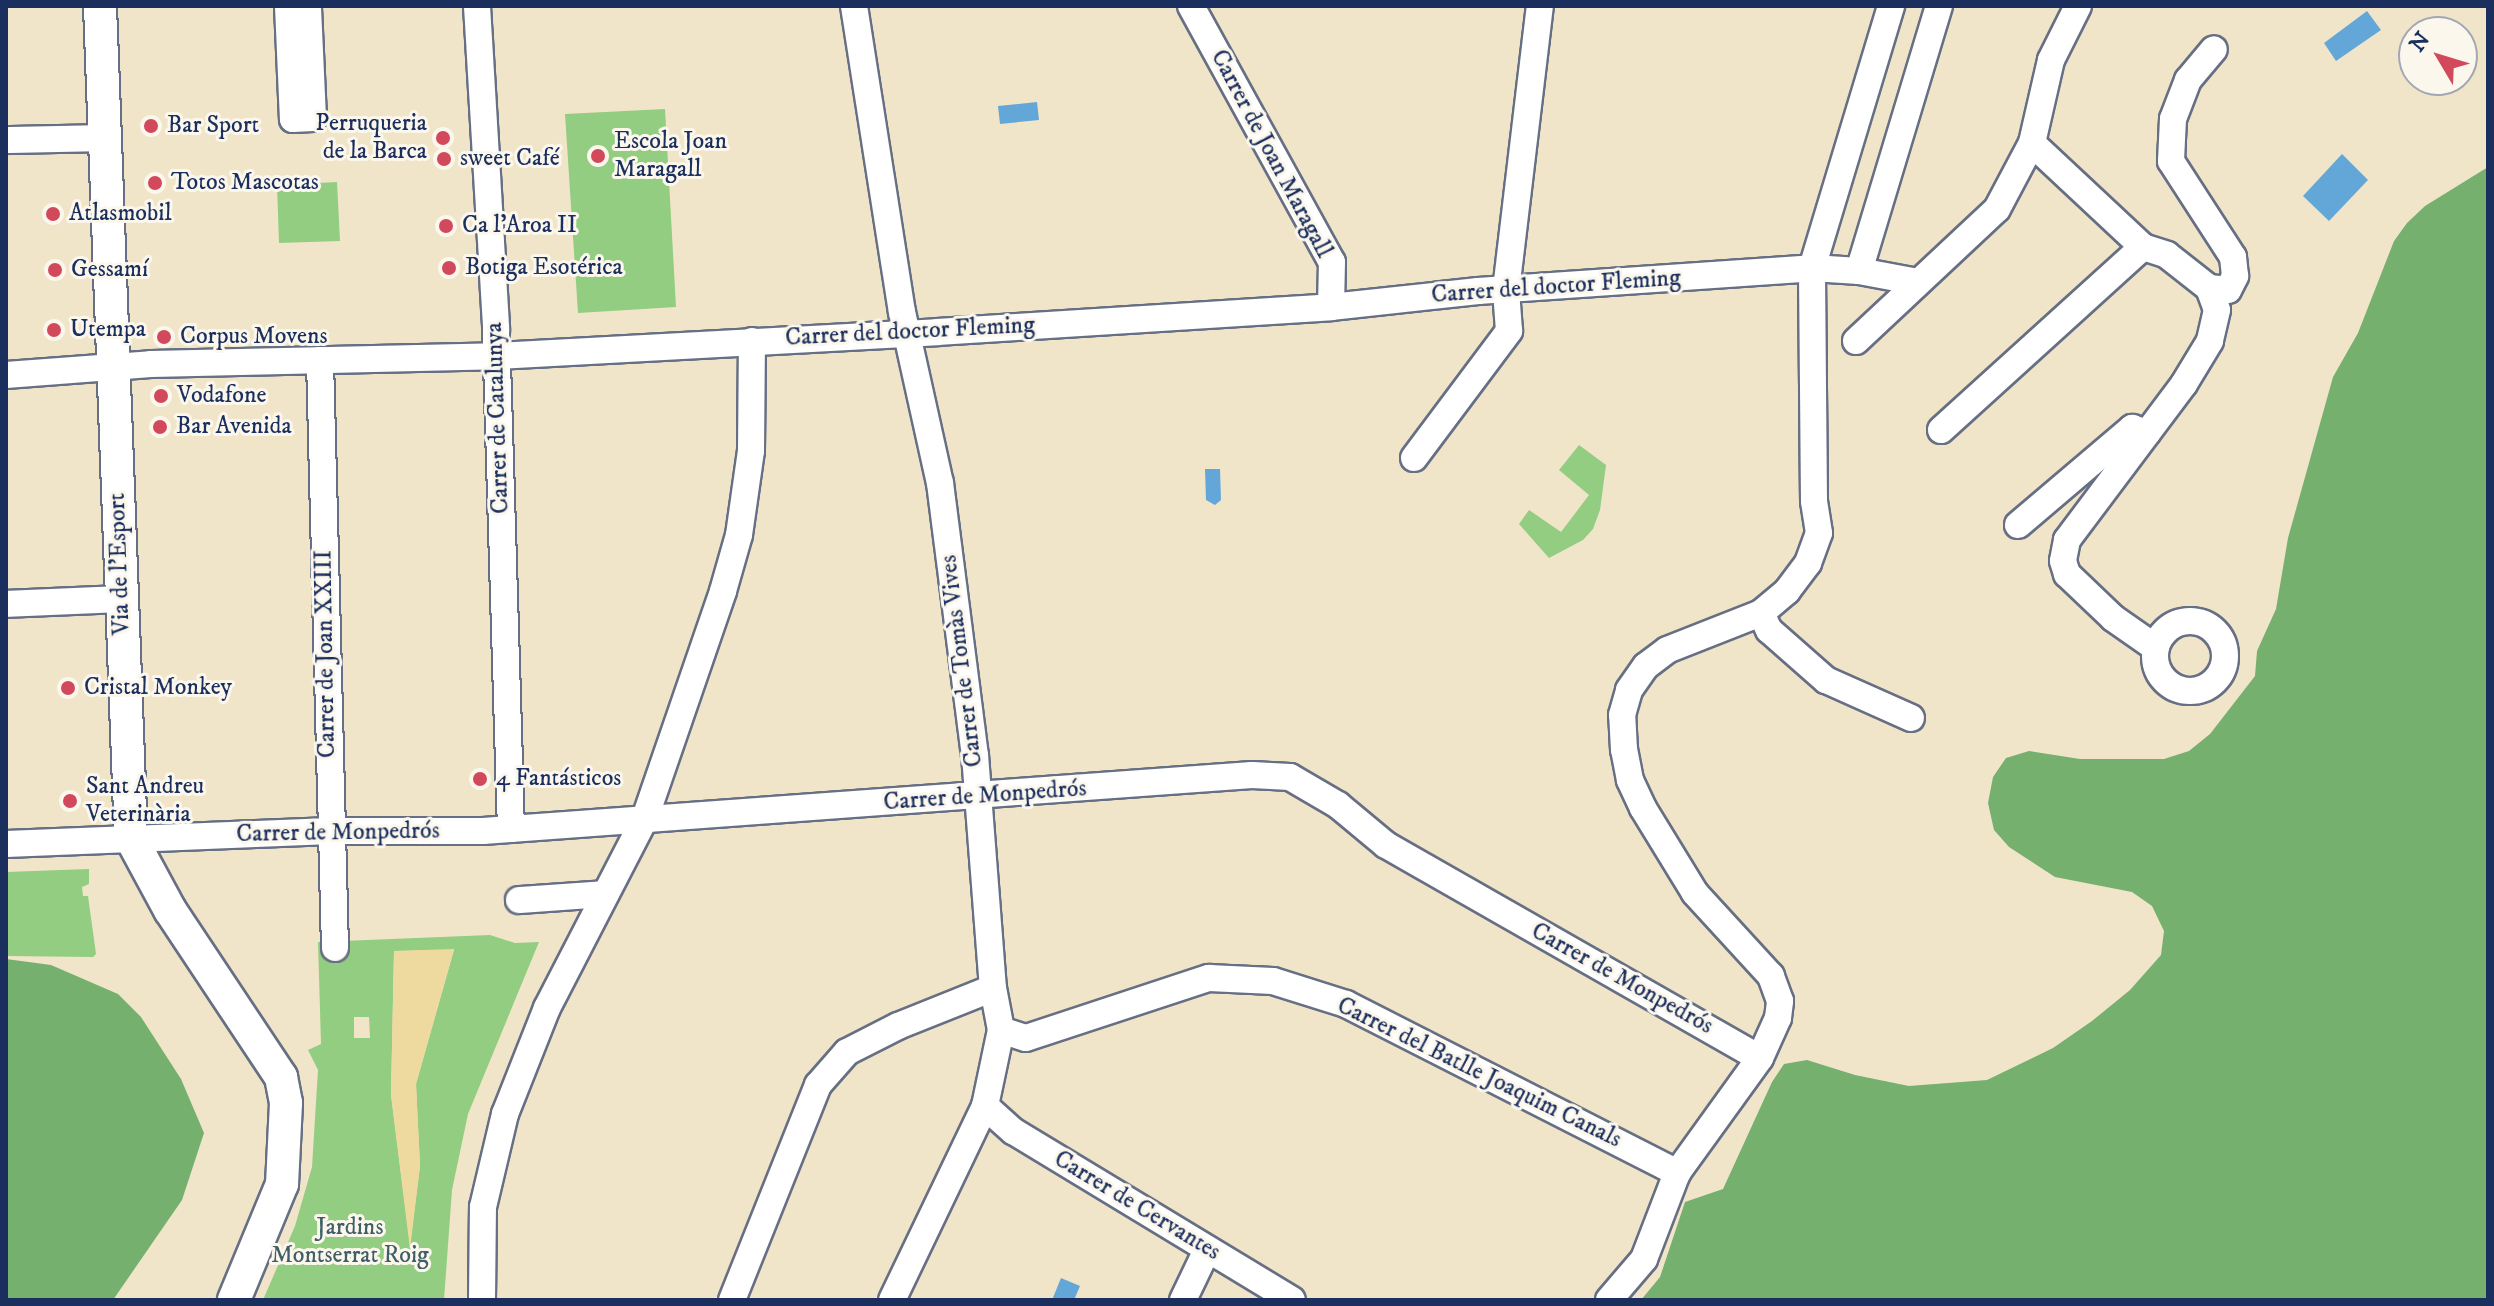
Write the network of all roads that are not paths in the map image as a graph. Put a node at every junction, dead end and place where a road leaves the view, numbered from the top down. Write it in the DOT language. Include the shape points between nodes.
graph roads {
  1 [pos="100,6"];
  2 [pos="288,6"];
  3 [pos="308,6"];
  4 [pos="477,6"];
  5 [pos="854,6"];
  6 [pos="1191,6"];
  7 [pos="1540,6"];
  8 [pos="1891,6"];
  9 [pos="1939,6"];
  10 [pos="2078,6"];
  11 [pos="2214,49"];
  12 [pos="106,138"];
  13 [pos="6,140"];
  14 [pos="2032,143"];
  15 [pos="2143,247"];
  16 [pos="1812,268"];
  17 [pos="1859,271"];
  18 [pos="1918,282"];
  19 [pos="2209,288"];
  20 [pos="1506,290"];
  21 [pos="1331,307"];
  22 [pos="907,333"];
  23 [pos="752,341"];
  24 [pos="1856,341"];
  25 [pos="496,356"];
  26 [pos="320,360"];
  27 [pos="113,369"];
  28 [pos="6,375"];
  29 [pos="1941,430"];
  30 [pos="2147,433"];
  31 [pos="1414,458"];
  32 [pos="2018,525"];
  33 [pos="120,599"];
  34 [pos="6,604"];
  35 [pos="1761,613"];
  36 [pos="2156,648"];
  37 [pos="1911,718"];
  38 [pos="977,797"];
  39 [pos="645,818"];
  40 [pos="511,829"];
  41 [pos="331,831"];
  42 [pos="131,838"];
  43 [pos="6,844"];
  44 [pos="605,894"];
  45 [pos="519,900"];
  46 [pos="335,948"];
  47 [pos="993,988"];
  48 [pos="1001,1030"];
  49 [pos="1760,1058"];
  50 [pos="985,1106"];
  51 [pos="1677,1173"];
  52 [pos="1207,1250"];
  53 [pos="234,1300"];
  54 [pos="482,1300"];
  55 [pos="732,1300"];
  56 [pos="892,1300"];
  57 [pos="1183,1300"];
  58 [pos="1292,1300"];
  59 [pos="1609,1300"];
  1 -- 12 [label="street, Via de l'Esport"];
  2 -- 3 [label="street" via="293,119 313,118"];
  4 -- 25 [label="street, Carrer de Catalunya"];
  5 -- 22 [label="street, Carrer de Tomàs Vives"];
  6 -- 21 [label="street, Carrer de Joan Maragall" via="1332,262"];
  7 -- 20 [label="street"];
  8 -- 16 [label="street"];
  9 -- 17 [label="street"];
  10 -- 14 [label="street" via="2051,60"];
  11 -- 19 [label="street" via="2188,80 2173,119 2171,161 2233,257 2235,276 2228,290"];
  12 -- 13 [label="street"];
  12 -- 27 [label="street, Via de l'Esport"];
  14 -- 15 [label="street"];
  14 -- 18 [label="street" via="1997,209"];
  15 -- 19 [label="street" via="2167,255"];
  15 -- 29 [label="street"];
  16 -- 17 [label="street, Carrer del doctor Fleming"];
  16 -- 20 [label="street, Carrer del doctor Fleming"];
  16 -- 35 [label="street" via="1814,501 1819,533 1808,563"];
  17 -- 18 [label="street, Carrer del doctor Fleming"];
  18 -- 24 [label="street"];
  19 -- 30 [label="street" via="2217,310 2210,341"];
  20 -- 21 [label="street, Carrer del doctor Fleming"];
  20 -- 31 [label="street" via="1509,331"];
  21 -- 22 [label="street, Carrer del doctor Fleming"];
  22 -- 23 [label="street, Carrer del doctor Fleming"];
  22 -- 38 [label="street, Carrer de Tomàs Vives" via="940,483"];
  23 -- 25 [label="street, Carrer del doctor Fleming"];
  23 -- 39 [label="street" via="751,451 739,535"];
  25 -- 26 [label="street, Carrer del doctor Fleming"];
  25 -- 40 [label="street, Carrer de Catalunya"];
  26 -- 27 [label="street, Carrer del doctor Fleming"];
  26 -- 41 [label="street, Carrer de Joan XXIII"];
  27 -- 28 [label="street, Carrer del doctor Fleming"];
  27 -- 33 [label="street, Via de l'Esport"];
  30 -- 32 [label="street" via="2132,428"];
  30 -- 36 [label="street" via="2067,540 2063,561 2067,574 2113,618"];
  33 -- 34 [label="street"];
  33 -- 42 [label="street, Via de l'Esport"];
  35 -- 37 [label="street" via="1769,630 1826,680"];
  35 -- 49 [label="street" via="1667,650 1646,666 1629,690 1622,715 1627,765 1643,808 1695,893 1771,976 1780,1001 1778,1018"];
  36 -- 36 [label="street" via="2177,623 2220,622 2223,669 2208,686 2185,691 2164,681"];
  38 -- 39 [label="street, Carrer de Monpedrós"];
  38 -- 47 [label="street, Carrer de Tomàs Vives"];
  38 -- 49 [label="street, Carrer de Monpedrós" via="1252,775 1290,777 1338,805 1386,845"];
  39 -- 40 [label="street, Carrer de Monpedrós"];
  39 -- 44 [label="street"];
  40 -- 41 [label="street, Carrer de Monpedrós"];
  41 -- 42 [label="street, Carrer de Monpedrós"];
  41 -- 46 [label="street, Carrer de Joan XXIII"];
  42 -- 43 [label="street, Carrer de Monpedrós"];
  42 -- 53 [label="street, Via de l'Esport" via="170,910 281,1077 286,1139 282,1184"];
  44 -- 45 [label="street"];
  44 -- 54 [label="street" via="547,1008 505,1114 483,1207"];
  47 -- 48 [label="street, Carrer de Tomàs Vives"];
  47 -- 55 [label="street" via="847,1052 818,1085"];
  48 -- 50 [label="street, Carrer de Tomàs Vives"];
  48 -- 51 [label="street, Carrer del Batlle Joaquim Canals" via="1026,1038 1209,978 1273,981 1346,1004"];
  49 -- 51 [label="street"];
  50 -- 52 [label="street, Carrer de Cervantes" via="1013,1131"];
  50 -- 56 [label="street, Carrer de Tomàs Vives"];
  51 -- 59 [label="street" via="1644,1259"];
  52 -- 57 [label="street"];
  52 -- 58 [label="street, Carrer de Cervantes"];
}
